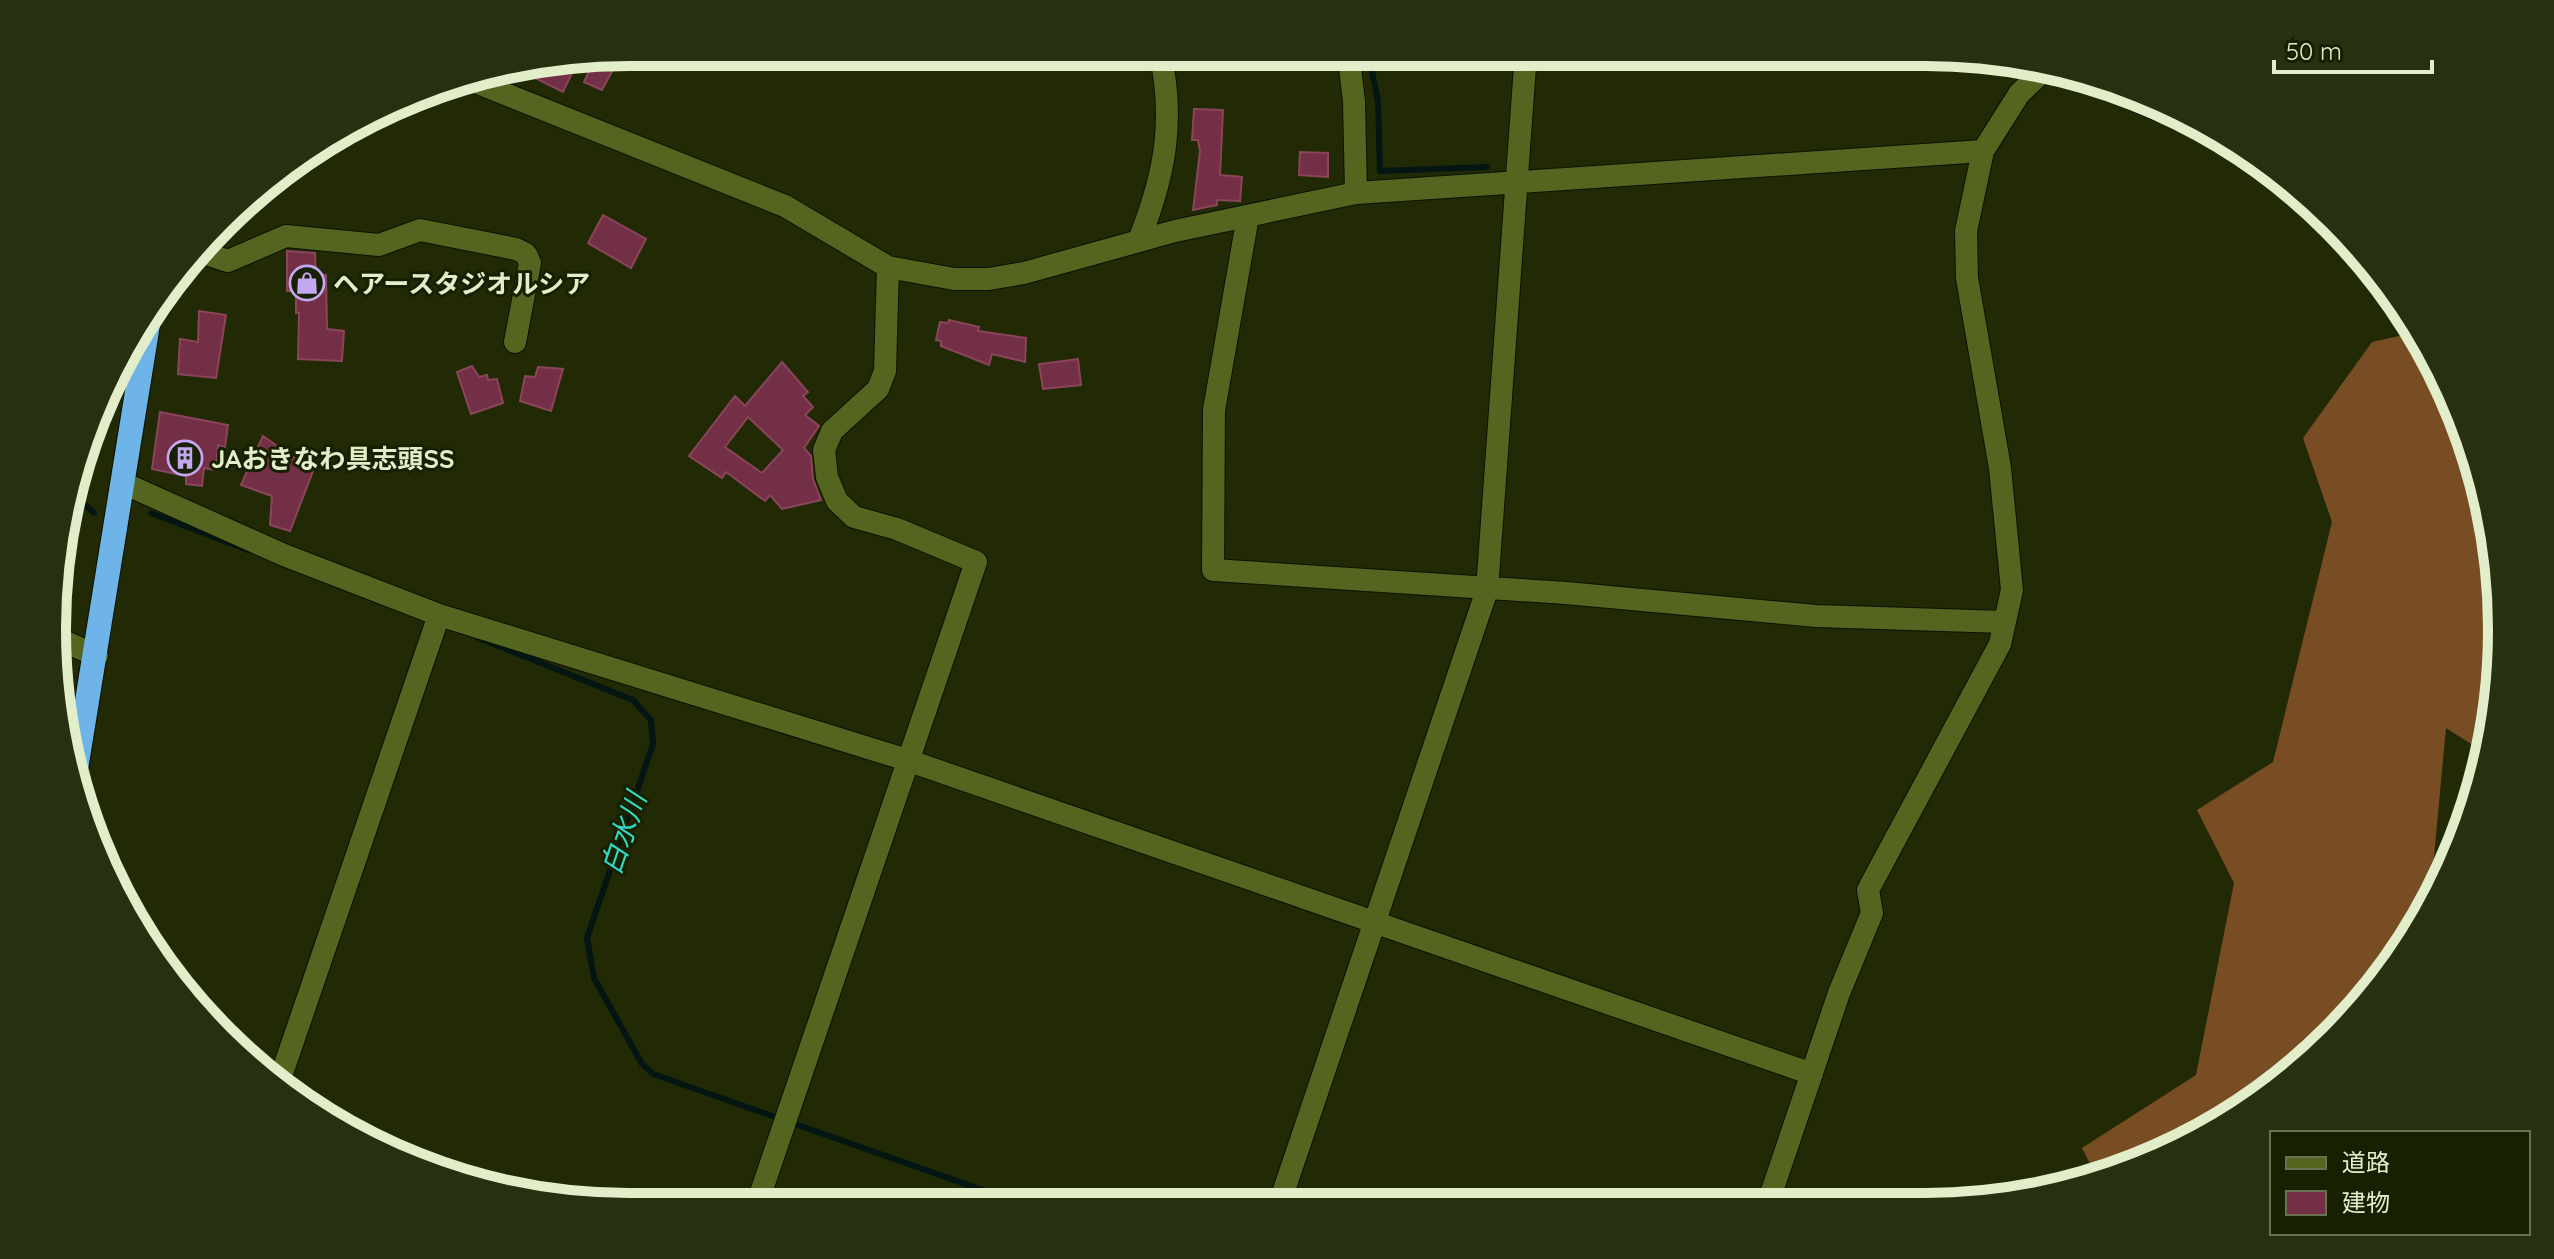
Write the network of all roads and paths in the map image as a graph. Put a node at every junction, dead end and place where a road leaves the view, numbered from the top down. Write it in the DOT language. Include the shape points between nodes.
graph roads {
  1 [pos="1162,66"];
  2 [pos="1350,66"];
  3 [pos="1525,66"];
  4 [pos="2036,77"];
  5 [pos="500,82"];
  6 [pos="1983,151"];
  7 [pos="1517,182"];
  8 [pos="1356,193"];
  9 [pos="1248,216"];
  10 [pos="1139,240"];
  11 [pos="209,255"];
  12 [pos="888,267"];
  13 [pos="145,341"];
  14 [pos="515,342"];
  15 [pos="123,483"];
  16 [pos="1487,590"];
  17 [pos="439,615"];
  18 [pos="2005,622"];
  19 [pos="66,642"];
  20 [pos="97,656"];
  21 [pos="79,750"];
  22 [pos="907,760"];
  23 [pos="1376,922"];
  24 [pos="282,1074"];
  25 [pos="1812,1074"];
  26 [pos="761,1193"];
  27 [pos="1283,1193"];
  28 [pos="1771,1193"];
  1 -- 10 [label="street" via="1168,111 1165,151 1159,191"];
  2 -- 8 [label="street"];
  3 -- 7 [label="street"];
  4 -- 6 [label="street" via="2019,94"];
  5 -- 12 [label="street" via="785,206"];
  6 -- 7 [label="street"];
  6 -- 18 [label="street" via="1966,231 1967,278 2000,468 2012,590"];
  7 -- 8 [label="street"];
  7 -- 16 [label="street"];
  8 -- 9 [label="street"];
  9 -- 10 [label="street"];
  9 -- 16 [label="street" via="1214,410 1213,570"];
  10 -- 12 [label="street" via="989,279 924,277"];
  11 -- 14 [label="street" via="228,261 286,236 379,245 420,230 516,249 530,263"];
  12 -- 22 [label="street" via="885,371 878,389 832,431 824,450 827,477 837,501 854,517 976,562"];
  13 -- 15 [label="highway"];
  15 -- 17 [label="street" via="284,555"];
  15 -- 20 [label="highway"];
  16 -- 18 [label="street" via="1816,616"];
  16 -- 23 [label="street"];
  17 -- 22 [label="street"];
  17 -- 24 [label="street"];
  18 -- 25 [label="street" via="2000,644 1868,890 1872,913"];
  19 -- 20 [label="street"];
  20 -- 21 [label="highway"];
  22 -- 23 [label="street"];
  22 -- 26 [label="street"];
  23 -- 25 [label="street"];
  23 -- 27 [label="street"];
  25 -- 28 [label="street"];
}
